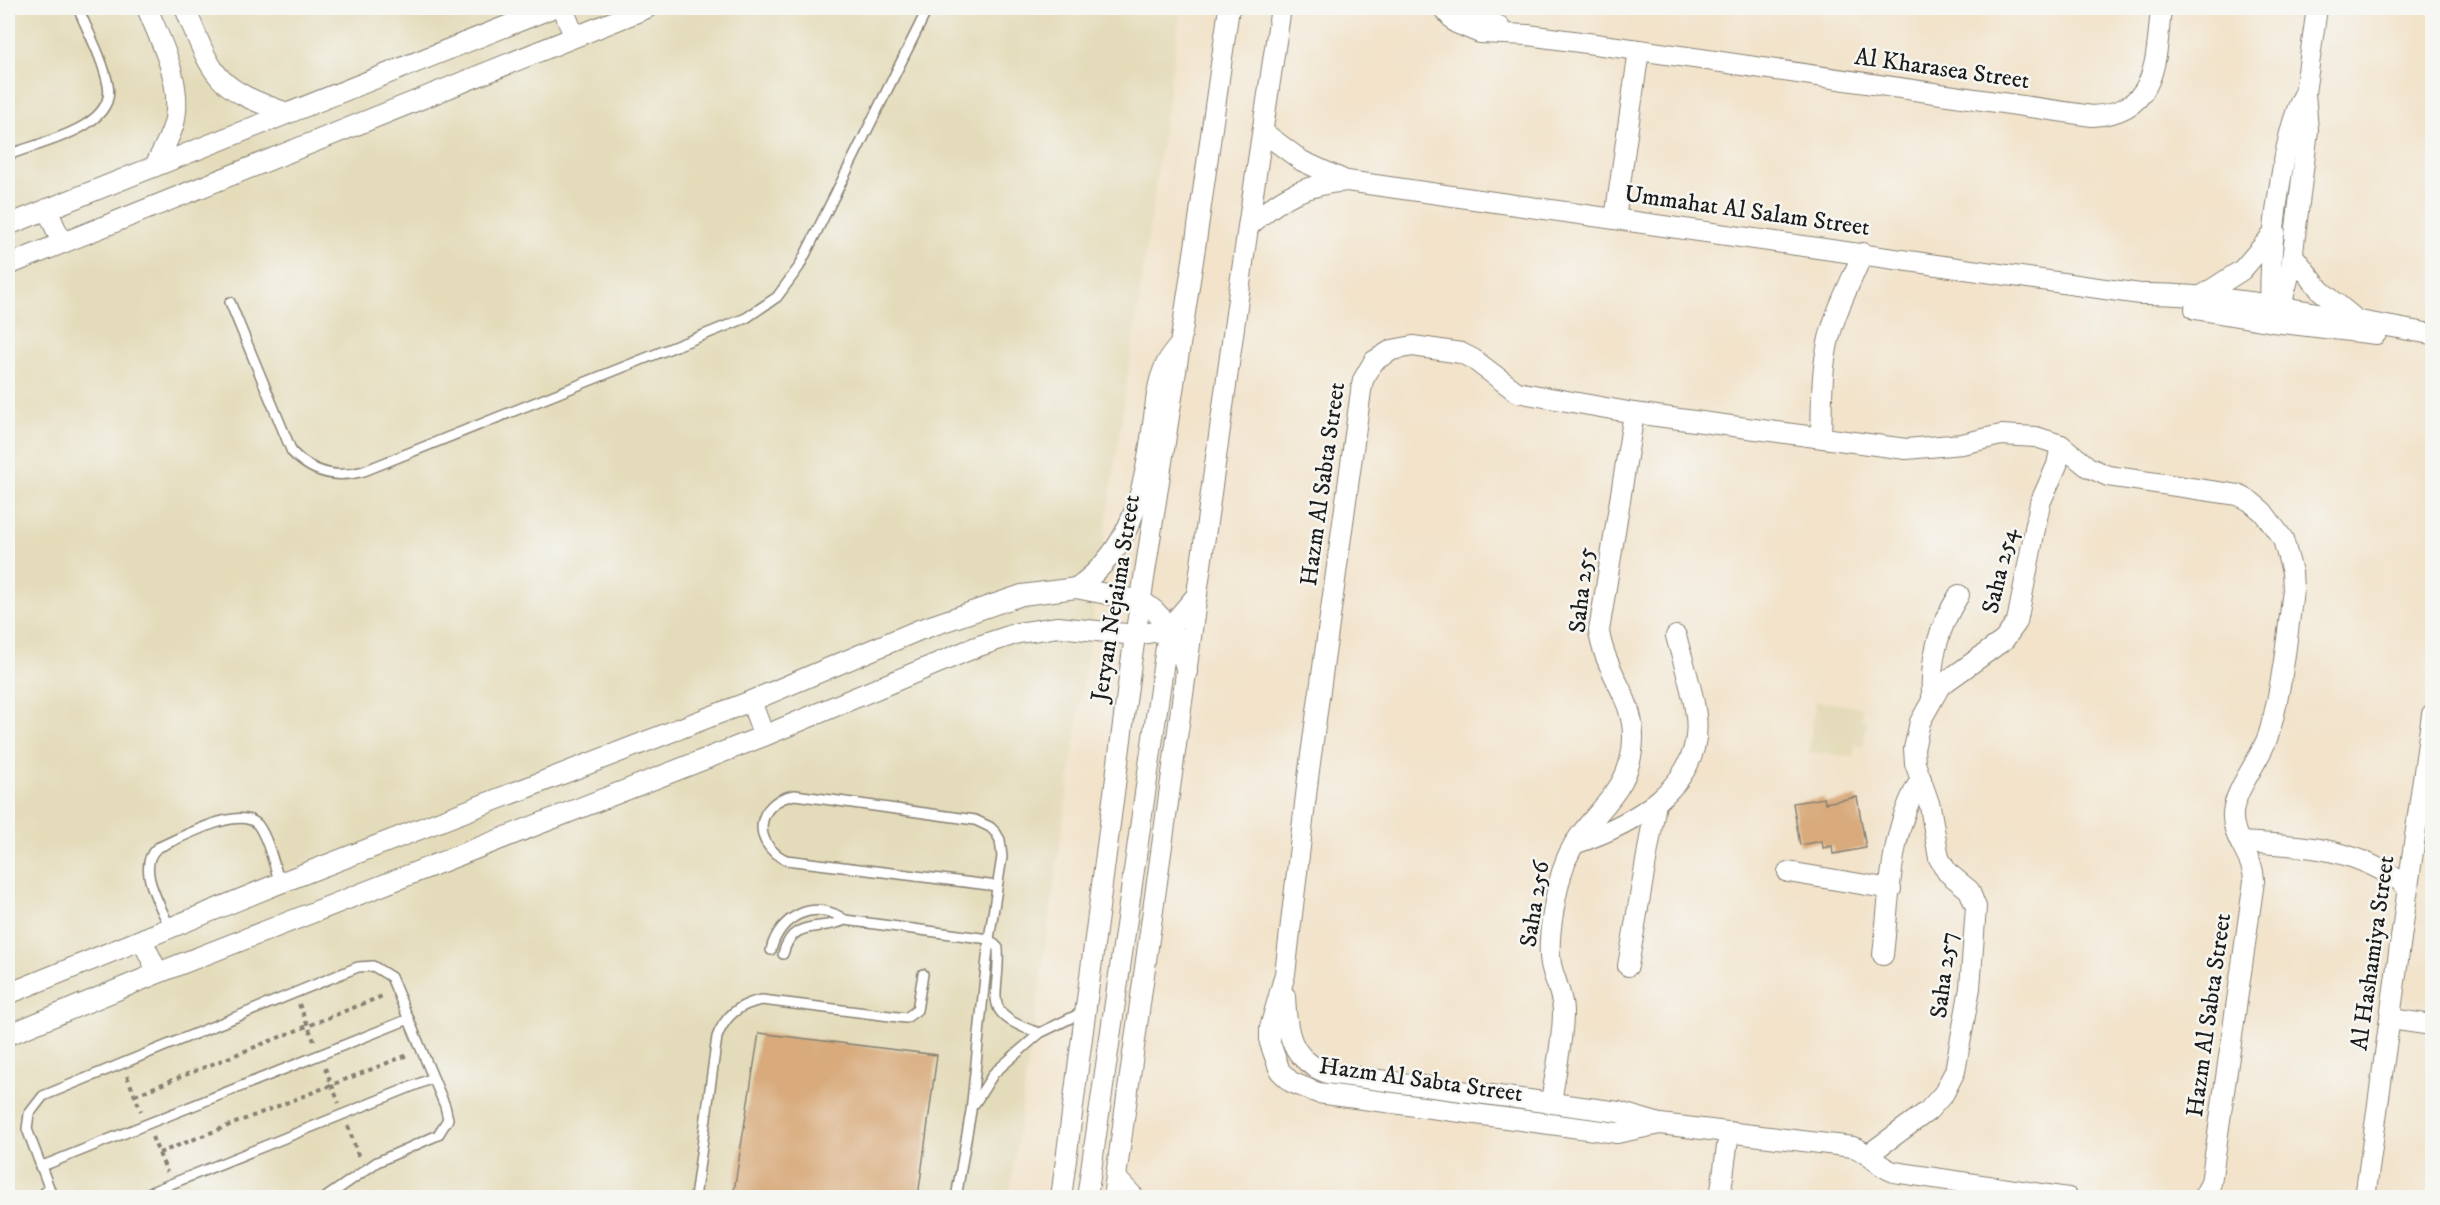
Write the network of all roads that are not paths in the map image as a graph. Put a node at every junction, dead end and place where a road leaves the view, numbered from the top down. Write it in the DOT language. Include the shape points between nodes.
graph roads {
  1 [pos="78,8"];
  2 [pos="147,8"];
  3 [pos="185,8"];
  4 [pos="552,8"];
  5 [pos="562,8"];
  6 [pos="647,8"];
  7 [pos="928,8"];
  8 [pos="1229,8"];
  9 [pos="1281,8"];
  10 [pos="1443,8"];
  11 [pos="1462,8"];
  12 [pos="2162,8"];
  13 [pos="2317,8"];
  14 [pos="1528,35"];
  15 [pos="574,36"];
  16 [pos="1639,50"];
  17 [pos="2305,93"];
  18 [pos="287,113"];
  19 [pos="1263,132"];
  20 [pos="8,155"];
  21 [pos="154,166"];
  22 [pos="1347,181"];
  23 [pos="47,209"];
  24 [pos="1615,219"];
  25 [pos="8,225"];
  26 [pos="1248,227"];
  27 [pos="2275,232"];
  28 [pos="62,243"];
  29 [pos="1863,253"];
  30 [pos="2293,255"];
  31 [pos="8,265"];
  32 [pos="2140,294"];
  33 [pos="2200,297"];
  34 [pos="230,302"];
  35 [pos="2274,311"];
  36 [pos="2355,318"];
  37 [pos="2410,330"];
  38 [pos="2433,334"];
  39 [pos="1181,344"];
  40 [pos="1634,413"];
  41 [pos="1821,436"];
  42 [pos="2061,445"];
  43 [pos="1076,588"];
  44 [pos="1197,595"];
  45 [pos="1959,595"];
  46 [pos="1142,601"];
  47 [pos="1169,626"];
  48 [pos="1136,635"];
  49 [pos="1676,636"];
  50 [pos="1187,672"];
  51 [pos="1932,698"];
  52 [pos="751,701"];
  53 [pos="2433,714"];
  54 [pos="764,735"];
  55 [pos="1629,767"];
  56 [pos="1921,779"];
  57 [pos="1656,803"];
  58 [pos="2240,842"];
  59 [pos="1574,844"];
  60 [pos="1788,873"];
  61 [pos="280,883"];
  62 [pos="997,886"];
  63 [pos="2407,886"];
  64 [pos="1891,889"];
  65 [pos="845,920"];
  66 [pos="170,928"];
  67 [pos="989,939"];
  68 [pos="142,940"];
  69 [pos="771,950"];
  70 [pos="783,954"];
  71 [pos="1883,955"];
  72 [pos="1628,966"];
  73 [pos="158,973"];
  74 [pos="923,974"];
  75 [pos="1285,974"];
  76 [pos="8,994"];
  77 [pos="1086,1011"];
  78 [pos="409,1019"];
  79 [pos="2391,1019"];
  80 [pos="2433,1025"];
  81 [pos="1040,1033"];
  82 [pos="8,1035"];
  83 [pos="1313,1067"];
  84 [pos="434,1078"];
  85 [pos="1427,1087"];
  86 [pos="1305,1088"];
  87 [pos="1508,1098"];
  88 [pos="1551,1103"];
  89 [pos="1425,1108"];
  90 [pos="971,1111"];
  91 [pos="1505,1118"];
  92 [pos="1660,1124"];
  93 [pos="1729,1132"];
  94 [pos="1869,1155"];
  95 [pos="40,1167"];
  96 [pos="1116,1178"];
  97 [pos="50,1193"];
  98 [pos="39,1197"];
  99 [pos="136,1197"];
  100 [pos="325,1197"];
  101 [pos="695,1197"];
  102 [pos="956,1197"];
  103 [pos="1061,1197"];
  104 [pos="1087,1197"];
  105 [pos="1113,1197"];
  106 [pos="1135,1197"];
  107 [pos="1720,1197"];
  108 [pos="2068,1197"];
  109 [pos="2203,1197"];
  110 [pos="2365,1197"];
  1 -- 20 [label="lane" via="108,83 105,109 93,122"];
  2 -- 21 [label="street" via="170,66 176,100 175,119"];
  3 -- 18 [label="street" via="216,76 250,100"];
  4 -- 18 [label="street"];
  5 -- 15 [label="street"];
  6 -- 15 [label="street"];
  7 -- 34 [label="lane" via="799,267 777,297 746,318 364,471 338,476 312,468 292,452"];
  8 -- 39 [label="street, Jeryan Nejaima Street"];
  9 -- 19 [label="street"];
  10 -- 14 [label="street, Al Kharasea Street" via="1467,29"];
  11 -- 14 [label="street, Al Kharasea Street" via="1484,21"];
  12 -- 16 [label="street, Al Kharasea Street" via="2155,68 2146,90 2128,107 2104,116"];
  13 -- 17 [label="street"];
  14 -- 16 [label="street, Al Kharasea Street"];
  15 -- 28 [label="street"];
  16 -- 24 [label="street"];
  17 -- 27 [label="street" via="2290,127"];
  17 -- 30 [label="street" via="2308,130"];
  18 -- 21 [label="street"];
  19 -- 22 [label="street, Ummahat Al Salam Street" via="1302,161"];
  19 -- 26 [label="street"];
  21 -- 23 [label="street"];
  22 -- 24 [label="street, Ummahat Al Salam Street"];
  22 -- 26 [label="street, Ummahat Al Salam Street" via="1291,194 1274,203"];
  23 -- 25 [label="street"];
  23 -- 28 [label="street"];
  24 -- 29 [label="street, Ummahat Al Salam Street"];
  26 -- 44 [label="street"];
  27 -- 33 [label="street" via="2242,270"];
  27 -- 35 [label="street" via="2269,277"];
  28 -- 31 [label="street"];
  29 -- 32 [label="street, Ummahat Al Salam Street"];
  29 -- 41 [label="street" via="1827,346"];
  30 -- 35 [label="street"];
  30 -- 36 [label="street" via="2320,290"];
  32 -- 33 [label="street, Ummahat Al Salam Street"];
  32 -- 35 [label="street, Ummahat Al Salam Street" via="2176,306"];
  33 -- 35 [label="street, Ummahat Al Salam Street"];
  35 -- 36 [label="street, Ummahat Al Salam Street"];
  35 -- 37 [label="street, Ummahat Al Salam Street" via="2366,334"];
  36 -- 37 [label="street, Ummahat Al Salam Street"];
  37 -- 38 [label="street, Ummahat Al Salam Street"];
  39 -- 43 [label="street" via="1160,375 1137,506 1106,562"];
  39 -- 46 [label="street, Jeryan Nejaima Street"];
  40 -- 41 [label="street, Hazm Al Sabta Street"];
  40 -- 55 [label="street, Saha 255" via="1599,631 1605,657 1629,708 1633,738"];
  40 -- 75 [label="street, Hazm Al Sabta Street" via="1517,392 1473,358 1449,350 1402,347 1383,354 1368,370 1361,391 1315,723"];
  41 -- 42 [label="street, Hazm Al Sabta Street" via="1906,449 1962,444 2001,435 2036,437"];
  42 -- 51 [label="street, Saha 254" via="2057,465 2040,503 2018,622 2004,640 1950,677"];
  42 -- 58 [label="street, Hazm Al Sabta Street" via="2088,467 2109,476 2238,495 2263,512 2283,540 2292,572 2291,606 2271,729 2257,764 2235,800 2233,819"];
  43 -- 46 [label="street"];
  43 -- 52 [label="street" via="1002,600 919,630"];
  44 -- 47 [label="street"];
  44 -- 50 [label="street"];
  45 -- 51 [label="street" via="1936,642"];
  46 -- 47 [label="street"];
  46 -- 48 [label="street, Jeryan Nejaima Street"];
  47 -- 48 [label="street"];
  47 -- 50 [label="street"];
  47 -- 104 [label="street"];
  48 -- 54 [label="street" via="1078,627 1018,633"];
  48 -- 77 [label="street, Jeryan Nejaima Street"];
  49 -- 57 [label="street" via="1697,731 1683,776"];
  50 -- 96 [label="street"];
  51 -- 56 [label="street, Saha 254" via="1915,743 1915,764"];
  52 -- 54 [label="street"];
  52 -- 61 [label="street"];
  53 -- 63 [label="street, Al Hashamiya Street"];
  54 -- 73 [label="street"];
  55 -- 59 [label="street, Saha 256" via="1616,794"];
  56 -- 64 [label="street" via="1900,822"];
  56 -- 94 [label="street, Saha 257" via="1939,858 1947,872 1969,890 1976,907 1970,988 1955,1071 1944,1093 1928,1112"];
  57 -- 59 [label="street"];
  57 -- 72 [label="street"];
  58 -- 63 [label="street" via="2341,852 2378,867"];
  58 -- 109 [label="street, Hazm Al Sabta Street" via="2250,856 2254,882 2211,1183"];
  59 -- 88 [label="street, Saha 256" via="1560,879 1551,944 1551,964 1563,1010"];
  60 -- 64 [label="street"];
  61 -- 66 [label="street"];
  61 -- 66 [label="lane" via="258,826 246,817 232,817 151,853 147,866"];
  62 -- 62 [label="lane" via="1002,848 996,832 983,822 795,795 777,800 762,823 770,850 786,860"];
  62 -- 67 [label="lane"];
  63 -- 79 [label="street, Al Hashamiya Street"];
  64 -- 71 [label="street"];
  65 -- 67 [label="lane"];
  65 -- 69 [label="lane" via="821,911 802,912 778,930"];
  65 -- 70 [label="lane" via="800,930 789,940"];
  66 -- 68 [label="street"];
  67 -- 81 [label="lane" via="998,948 997,1005 1016,1025"];
  67 -- 90 [label="lane"];
  68 -- 73 [label="street"];
  68 -- 76 [label="street"];
  73 -- 82 [label="street"];
  74 -- 101 [label="lane" via="917,1010 906,1018 762,1000 726,1019 717,1037"];
  75 -- 83 [label="street, Hazm Al Sabta Street" via="1289,1036 1295,1049"];
  75 -- 86 [label="street, Hazm Al Sabta Street" via="1270,1028 1270,1043 1280,1071"];
  77 -- 81 [label="lane"];
  77 -- 103 [label="street, Jeryan Nejaima Street"];
  78 -- 84 [label="lane"];
  78 -- 95 [label="lane"];
  78 -- 95 [label="lane" via="386,971 365,966 295,993 43,1096 29,1114 27,1129"];
  79 -- 80 [label="street"];
  79 -- 110 [label="street, Al Hashamiya Street"];
  81 -- 90 [label="lane" via="994,1073"];
  83 -- 85 [label="street, Hazm Al Sabta Street" via="1340,1075"];
  83 -- 86 [label="street"];
  84 -- 99 [label="lane"];
  84 -- 100 [label="lane" via="447,1112 442,1131 362,1172"];
  85 -- 87 [label="street, Hazm Al Sabta Street"];
  85 -- 89 [label="street"];
  86 -- 89 [label="street, Hazm Al Sabta Street" via="1318,1094"];
  87 -- 88 [label="street, Hazm Al Sabta Street"];
  87 -- 91 [label="street"];
  88 -- 92 [label="street, Hazm Al Sabta Street" via="1618,1112"];
  89 -- 91 [label="street, Hazm Al Sabta Street"];
  90 -- 102 [label="lane"];
  91 -- 92 [label="street, Hazm Al Sabta Street" via="1617,1133"];
  92 -- 93 [label="street, Hazm Al Sabta Street"];
  93 -- 94 [label="street, Hazm Al Sabta Street" via="1853,1147"];
  93 -- 107 [label="street"];
  94 -- 108 [label="street, Hazm Al Sabta Street" via="1894,1172"];
  95 -- 97 [label="lane"];
  96 -- 105 [label="street"];
  96 -- 106 [label="street"];
  97 -- 98 [label="lane"];
}
